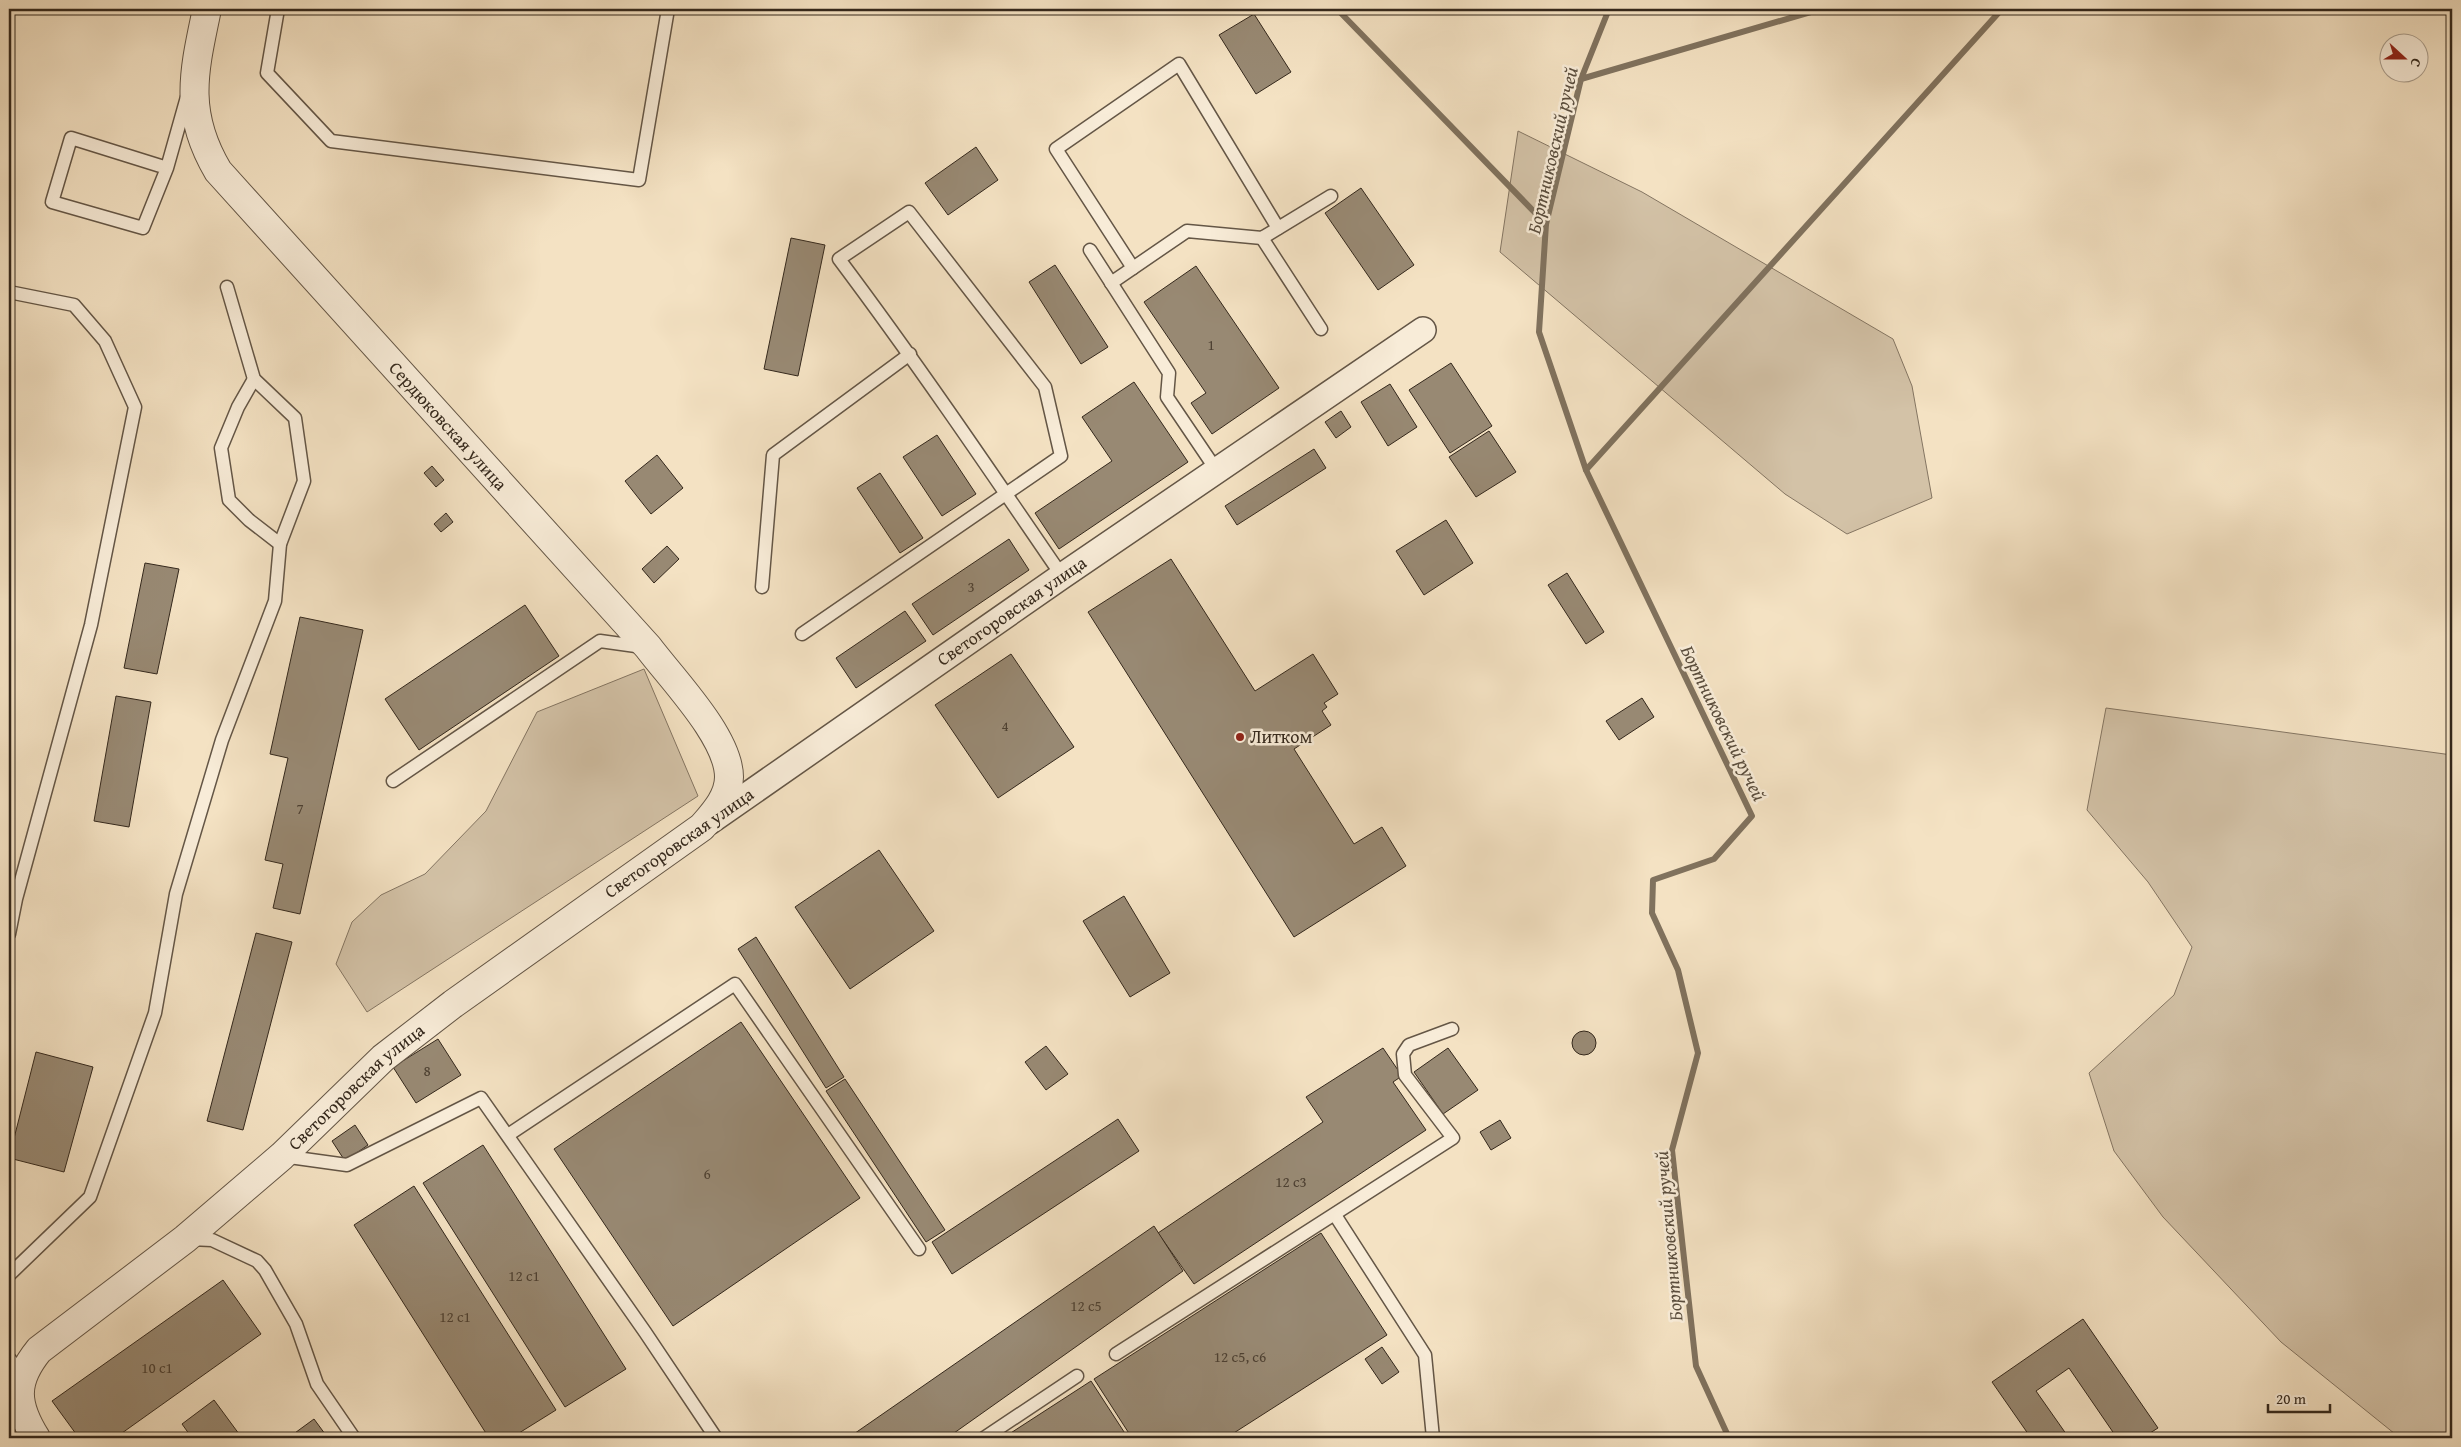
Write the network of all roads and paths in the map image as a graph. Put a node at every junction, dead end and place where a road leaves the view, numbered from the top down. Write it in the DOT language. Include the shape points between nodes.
graph roads {
  1 [pos="207,9"];
  2 [pos="278,9"];
  3 [pos="668,9"];
  4 [pos="194,71"];
  5 [pos="167,168"];
  6 [pos="1331,196"];
  7 [pos="1278,228"];
  8 [pos="1262,238"];
  9 [pos="1090,250"];
  10 [pos="1133,268"];
  11 [pos="1111,283"];
  12 [pos="226,287"];
  13 [pos="9,292"];
  14 [pos="1321,329"];
  15 [pos="1423,330"];
  16 [pos="910,354"];
  17 [pos="254,379"];
  18 [pos="1217,471"];
  19 [pos="1006,494"];
  20 [pos="280,544"];
  21 [pos="1062,576"];
  22 [pos="762,587"];
  23 [pos="802,634"];
  24 [pos="648,648"];
  25 [pos="393,781"];
  26 [pos="702,827"];
  27 [pos="9,934"];
  28 [pos="1452,1029"];
  29 [pos="508,1136"];
  30 [pos="282,1156"];
  31 [pos="1335,1215"];
  32 [pos="184,1239"];
  33 [pos="919,1249"];
  34 [pos="9,1275"];
  35 [pos="1116,1354"];
  36 [pos="15,1375"];
  37 [pos="1077,1376"];
  38 [pos="33,1433"];
  39 [pos="354,1438"];
  40 [pos="716,1438"];
  41 [pos="984,1438"];
  42 [pos="1433,1438"];
  1 -- 4 [label="street, Сердюковская улица"];
  2 -- 3 [label="lane" via="267,73 331,141 639,180"];
  4 -- 5 [label="lane"];
  4 -- 24 [label="street, Сердюковская улица" via="196,117 218,170"];
  5 -- 5 [label="lane" via="144,228 52,202 71,138"];
  6 -- 7 [label="lane"];
  7 -- 8 [label="lane"];
  7 -- 10 [label="lane" via="1179,64 1056,148"];
  8 -- 10 [label="lane" via="1188,231"];
  8 -- 14 [label="lane"];
  9 -- 11 [label="lane"];
  10 -- 11 [label="lane"];
  11 -- 18 [label="lane" via="1169,373 1167,397"];
  12 -- 17 [label="lane"];
  13 -- 27 [label="lane" via="74,305 105,341 135,407 91,625 18,890"];
  15 -- 18 [label="street, Светогоровская улица"];
  16 -- 19 [label="lane"];
  16 -- 19 [label="lane" via="839,259 909,212 1045,386 1061,456"];
  16 -- 22 [label="lane" via="773,455"];
  17 -- 20 [label="lane" via="296,418 304,481"];
  17 -- 20 [label="lane" via="221,448 229,500"];
  18 -- 21 [label="street, Светогоровская улица"];
  19 -- 21 [label="lane"];
  19 -- 23 [label="lane"];
  20 -- 34 [label="lane" via="275,601 222,740 176,894 155,1013 90,1197"];
  21 -- 26 [label="street, Светогоровская улица"];
  24 -- 25 [label="lane" via="600,641"];
  24 -- 26 [label="street, Сердюковская улица" via="711,728 723,750 729,778 725,794"];
  26 -- 30 [label="street, Светогоровская улица" via="453,1004 383,1058"];
  28 -- 31 [label="lane" via="1409,1045 1403,1054 1405,1075 1453,1138"];
  29 -- 30 [label="lane" via="481,1098 347,1166"];
  29 -- 33 [label="lane" via="735,984"];
  29 -- 40 [label="lane"];
  30 -- 32 [label="street, Светогоровская улица"];
  31 -- 35 [label="lane"];
  31 -- 42 [label="lane" via="1426,1355"];
  32 -- 36 [label="street, Светогоровская улица" via="39,1350"];
  32 -- 39 [label="lane" via="212,1240 257,1261 265,1270 296,1324 317,1384"];
  36 -- 38 [label="street, Светогоровская улица" via="23,1414"];
  37 -- 41 [label="lane"];
}
